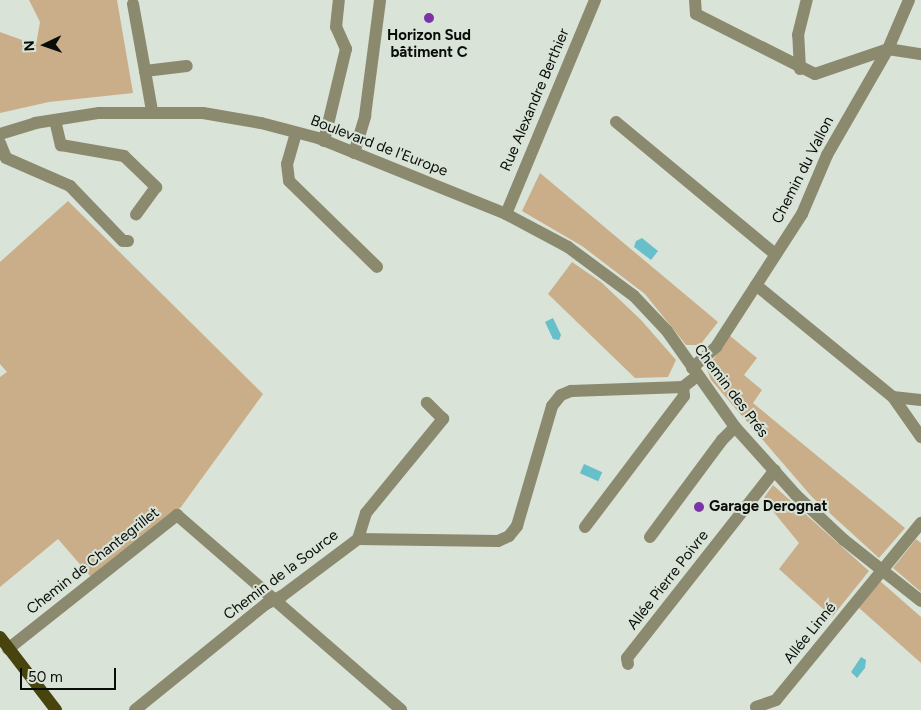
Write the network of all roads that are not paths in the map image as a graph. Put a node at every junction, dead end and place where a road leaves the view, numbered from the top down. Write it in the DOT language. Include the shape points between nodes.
graph roads {
  1 [pos="339,0"];
  2 [pos="380,0"];
  3 [pos="595,0"];
  4 [pos="695,0"];
  5 [pos="807,0"];
  6 [pos="909,0"];
  7 [pos="133,4"];
  8 [pos="888,49"];
  9 [pos="921,54"];
  10 [pos="187,66"];
  11 [pos="800,68"];
  12 [pos="145,71"];
  13 [pos="152,111"];
  14 [pos="56,120"];
  15 [pos="616,122"];
  16 [pos="296,133"];
  17 [pos="0,134"];
  18 [pos="324,141"];
  19 [pos="0,143"];
  20 [pos="354,153"];
  21 [pos="506,214"];
  22 [pos="136,215"];
  23 [pos="128,241"];
  24 [pos="775,254"];
  25 [pos="377,267"];
  26 [pos="756,285"];
  27 [pos="695,372"];
  28 [pos="683,387"];
  29 [pos="893,397"];
  30 [pos="921,400"];
  31 [pos="427,403"];
  32 [pos="735,427"];
  33 [pos="921,437"];
  34 [pos="775,470"];
  35 [pos="921,524"];
  36 [pos="585,527"];
  37 [pos="650,537"];
  38 [pos="358,539"];
  39 [pos="882,570"];
  40 [pos="275,600"];
  41 [pos="921,602"];
  42 [pos="0,637"];
  43 [pos="8,648"];
  44 [pos="628,664"];
  45 [pos="756,707"];
  46 [pos="56,710"];
  47 [pos="135,710"];
  48 [pos="402,710"];
  1 -- 18 [label="street" via="336,28 346,49"];
  2 -- 20 [label="street" via="365,116"];
  3 -- 21 [label="street, Rue Alexandre Berthier"];
  4 -- 11 [label="street" via="696,14"];
  5 -- 11 [label="street" via="798,35"];
  6 -- 8 [label="street, Chemin du Vallon"];
  7 -- 12 [label="street"];
  8 -- 9 [label="street"];
  8 -- 11 [label="street" via="815,74"];
  8 -- 24 [label="street, Chemin du Vallon" via="827,155 802,214"];
  10 -- 12 [label="street"];
  12 -- 13 [label="street"];
  13 -- 14 [label="street, Boulevard de l'Europe" via="99,113"];
  13 -- 16 [label="street, Boulevard de l'Europe" via="203,113"];
  14 -- 17 [label="street, Boulevard de l'Europe"];
  14 -- 22 [label="street" via="61,145 124,156 156,187"];
  15 -- 24 [label="street"];
  16 -- 18 [label="street, Boulevard de l'Europe"];
  16 -- 25 [label="street" via="287,164 290,181"];
  18 -- 20 [label="street, Boulevard de l'Europe"];
  19 -- 23 [label="street" via="6,158 70,186 123,241"];
  20 -- 21 [label="street, Boulevard de l'Europe"];
  21 -- 27 [label="street, Chemin des Prés" via="568,247 634,296 667,331"];
  24 -- 26 [label="street, Chemin du Vallon"];
  26 -- 27 [label="street, Chemin du Vallon" via="716,347"];
  26 -- 29 [label="street"];
  27 -- 28 [label="street"];
  27 -- 32 [label="street, Chemin des Prés"];
  28 -- 36 [label="street" via="684,396"];
  28 -- 38 [label="street, Chemin de la Source" via="571,391 561,395 552,406 517,526 509,536 498,541"];
  29 -- 30 [label="street"];
  29 -- 33 [label="street"];
  31 -- 38 [label="street" via="443,419 366,513"];
  32 -- 34 [label="street, Chemin des Prés"];
  32 -- 37 [label="street"];
  34 -- 39 [label="street, Chemin des Prés" via="803,501"];
  34 -- 44 [label="street, Allée Pierre Poivre" via="627,658"];
  35 -- 39 [label="street, Allée Linné"];
  38 -- 40 [label="street, Chemin de la Source"];
  39 -- 41 [label="street, Chemin des Prés"];
  39 -- 45 [label="street, Allée Linné" via="776,700"];
  40 -- 43 [label="street, Chemin de Chantegrillet" via="177,515"];
  40 -- 47 [label="street, Chemin de la Source"];
  40 -- 48 [label="street, Chemin de Chantegrillet"];
  42 -- 43 [label="main road"];
  43 -- 46 [label="main road"];
}
